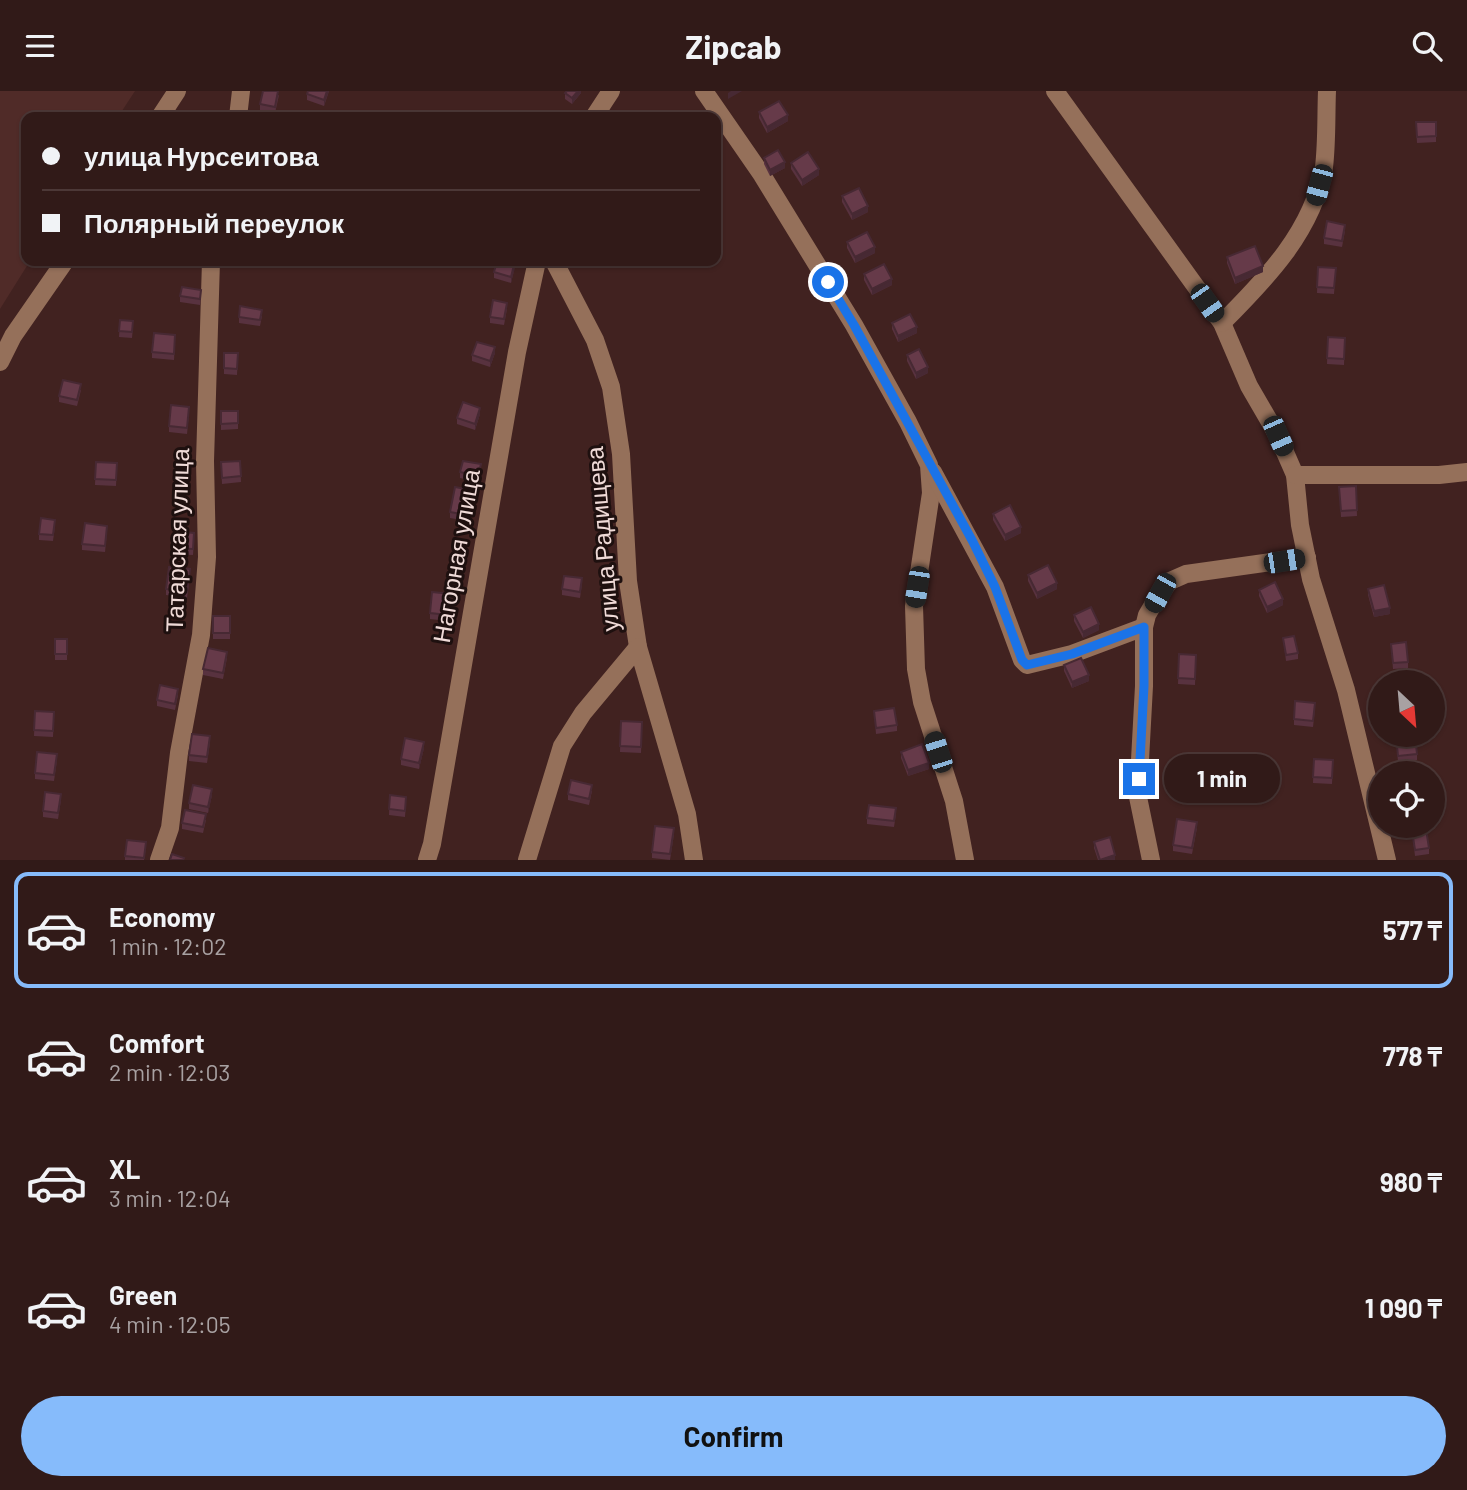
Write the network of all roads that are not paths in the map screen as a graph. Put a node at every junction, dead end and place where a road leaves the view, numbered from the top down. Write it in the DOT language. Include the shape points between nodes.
graph roads {
  1 [pos="177,91"];
  2 [pos="241,91"];
  3 [pos="611,91"];
  4 [pos="704,91"];
  5 [pos="1055,91"];
  6 [pos="1327,91"];
  7 [pos="163,112"];
  8 [pos="239,112"];
  9 [pos="597,112"];
  10 [pos="718,112"];
  11 [pos="721,116"];
  12 [pos="62,266"];
  13 [pos="211,266"];
  14 [pos="536,266"];
  15 [pos="557,266"];
  16 [pos="1222,323"];
  17 [pos="0,362"];
  18 [pos="929,465"];
  19 [pos="1467,472"];
  20 [pos="1294,475"];
  21 [pos="1307,557"];
  22 [pos="1144,627"];
  23 [pos="638,647"];
  24 [pos="159,860"];
  25 [pos="427,860"];
  26 [pos="527,860"];
  27 [pos="694,860"];
  28 [pos="965,860"];
  29 [pos="1151,860"];
  30 [pos="1387,860"];
  1 -- 7 [label="street"];
  2 -- 8 [label="street"];
  3 -- 9 [label="street"];
  4 -- 10 [label="street"];
  5 -- 16 [label="street"];
  6 -- 16 [label="street" via="1324,167 1314,202 1296,238 1270,273"];
  11 -- 18 [label="street" via="854,325"];
  12 -- 17 [label="street"];
  13 -- 24 [label="street, Татарская улица" via="201,635 170,828"];
  14 -- 25 [label="street, Нагорная улица"];
  15 -- 23 [label="street, улица Радищева" via="595,340 611,387"];
  16 -- 20 [label="street"];
  18 -- 22 [label="street" via="973,542 1027,665"];
  18 -- 28 [label="street" via="931,493 914,606 916,669 954,801"];
  19 -- 20 [label="street"];
  20 -- 21 [label="street"];
  21 -- 22 [label="street" via="1170,580"];
  21 -- 30 [label="street" via="1346,690"];
  22 -- 29 [label="street" via="1138,797"];
  23 -- 26 [label="street" via="562,746"];
  23 -- 27 [label="street, улица Радищева" via="687,814"];
}
